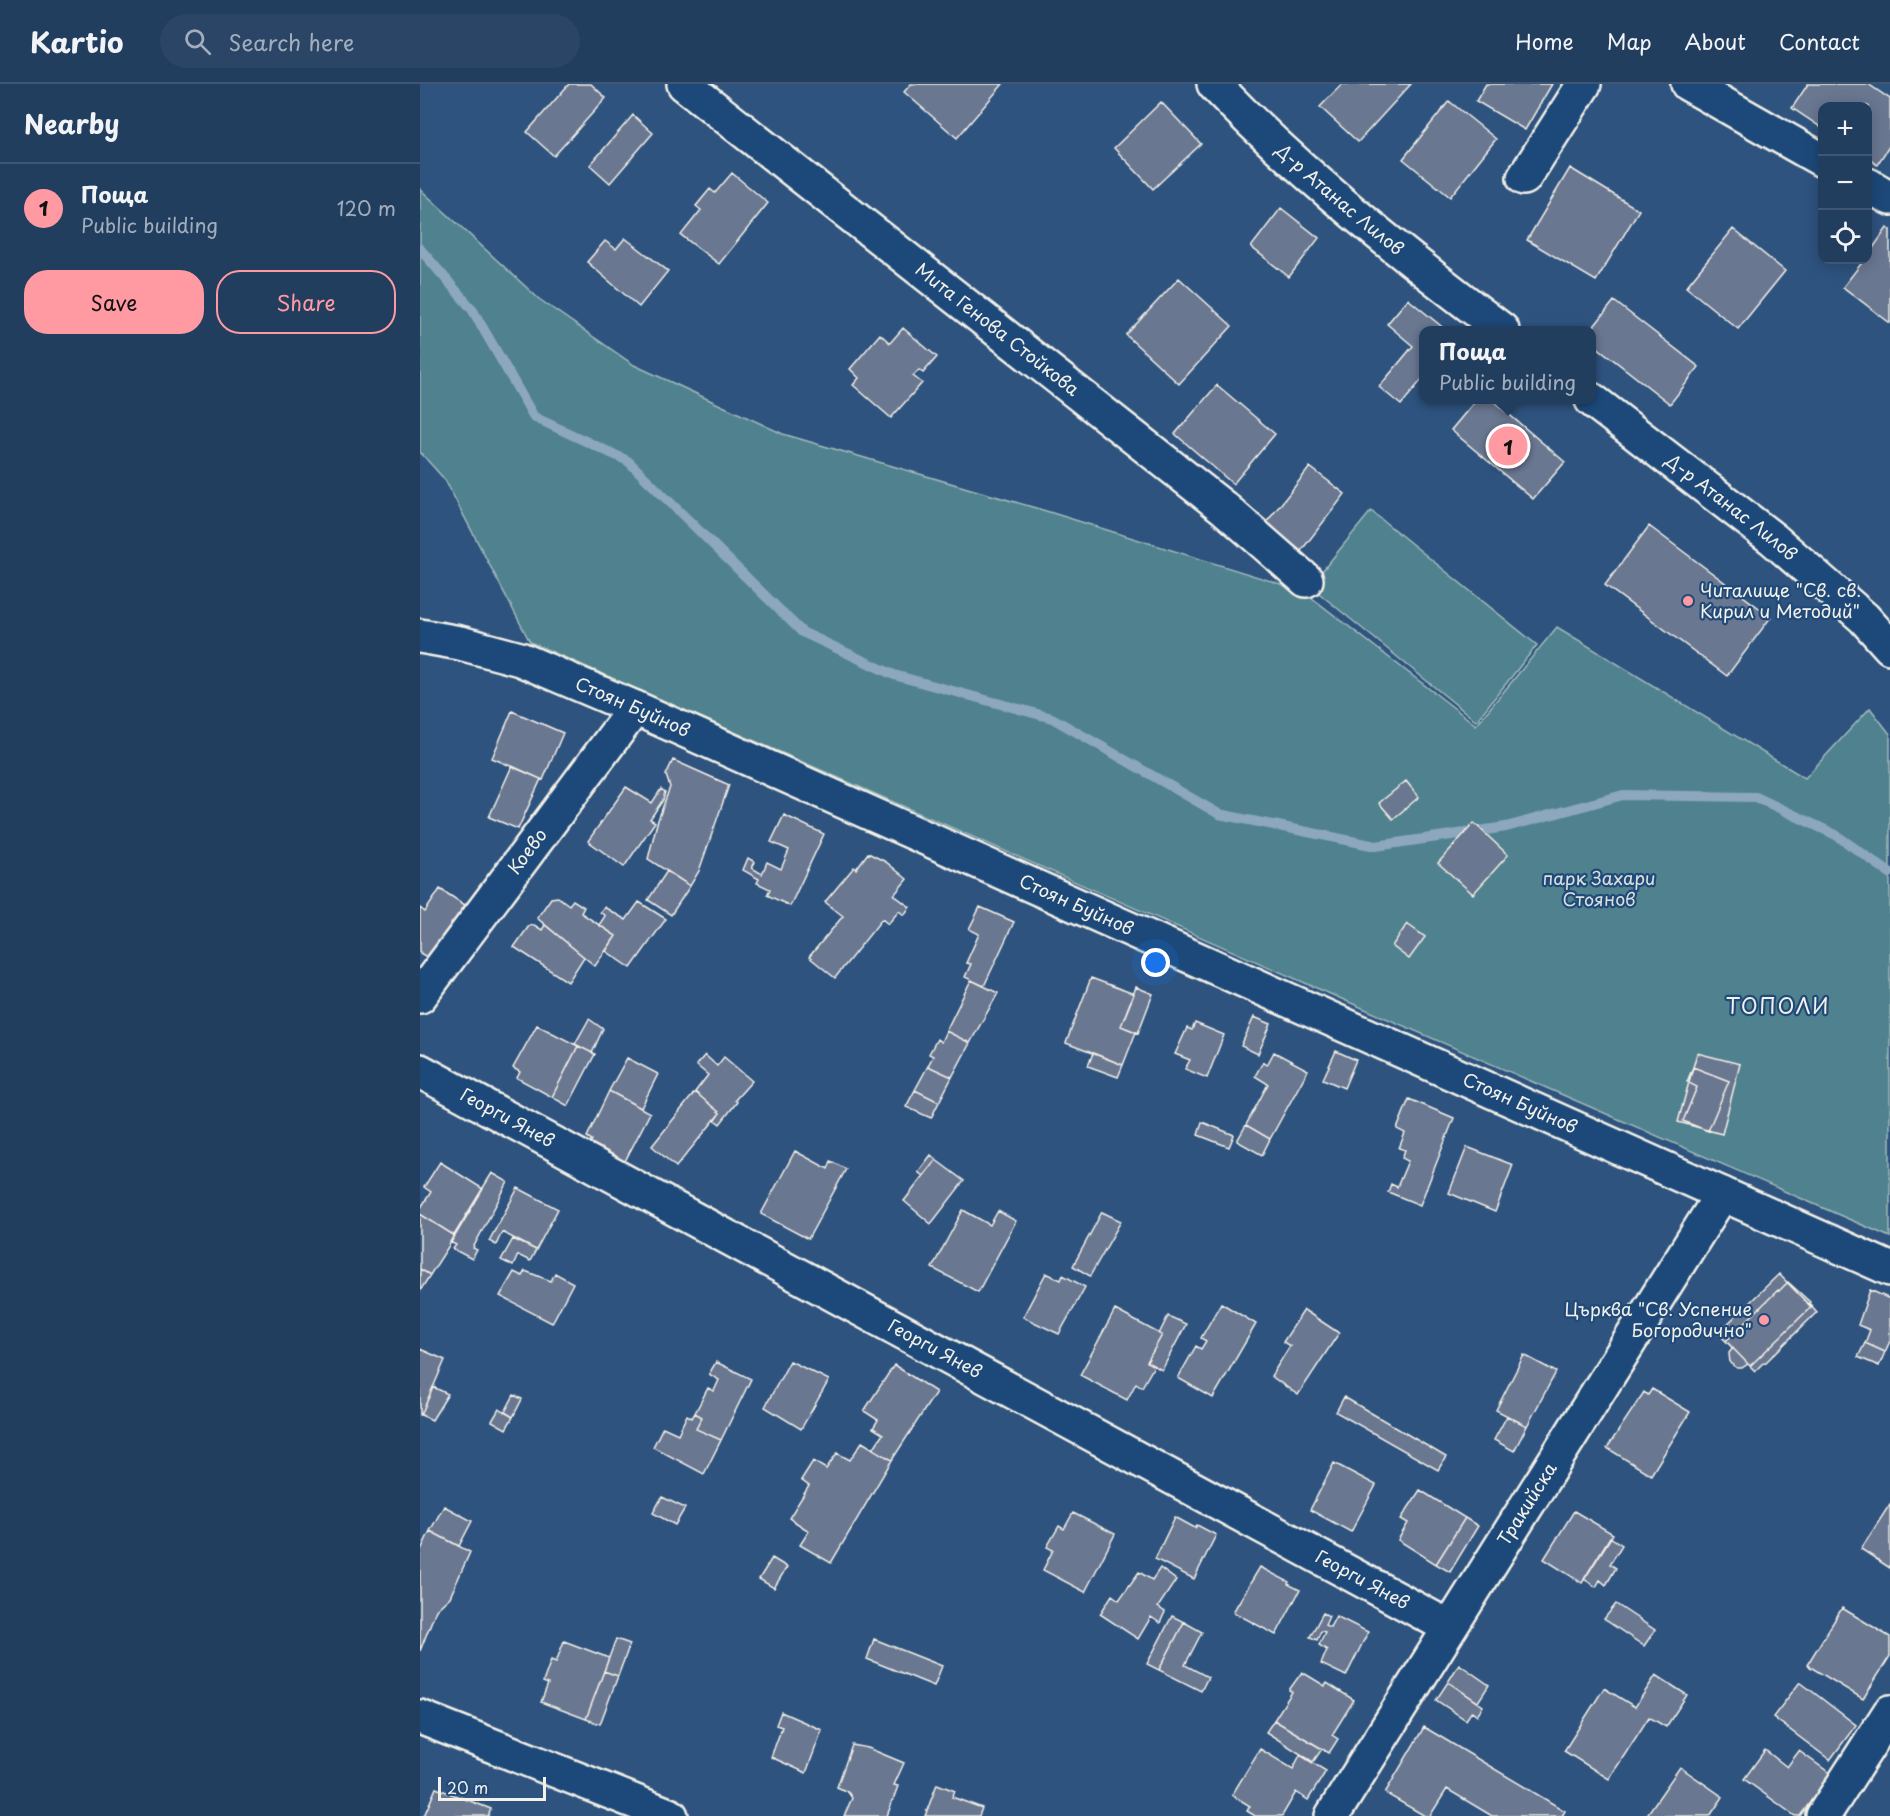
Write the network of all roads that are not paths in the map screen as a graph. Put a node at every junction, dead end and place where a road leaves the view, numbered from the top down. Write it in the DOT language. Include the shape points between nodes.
graph roads {
  1 [pos="684,84"];
  2 [pos="1214,84"];
  3 [pos="1584,84"];
  4 [pos="1688,84"];
  5 [pos="1818,158"];
  6 [pos="1524,178"];
  7 [pos="1872,187"];
  8 [pos="1890,198"];
  9 [pos="1497,326"];
  10 [pos="1596,402"];
  11 [pos="1306,580"];
  12 [pos="420,636"];
  13 [pos="1890,647"];
  14 [pos="635,708"];
  15 [pos="420,996"];
  16 [pos="420,1071"];
  17 [pos="1722,1194"];
  18 [pos="1890,1269"];
  19 [pos="1449,1627"];
  20 [pos="1890,1713"];
  21 [pos="420,1717"];
  22 [pos="671,1816"];
  23 [pos="1332,1816"];
  24 [pos="1823,1816"];
  1 -- 11 [label="street, Мита Генова Стойкова" via="1224,508"];
  2 -- 9 [label="street, Д-р Атанас Лилов" via="1334,196"];
  3 -- 6 [label="street"];
  4 -- 5 [label="street"];
  7 -- 8 [label="street"];
  10 -- 13 [label="street, Д-р Атанас Лилов" via="1773,539 1864,618"];
  12 -- 14 [label="street, Стоян Буйнов" via="520,659"];
  14 -- 15 [label="street, Коево"];
  14 -- 17 [label="street, Стоян Буйнов"];
  16 -- 19 [label="street, Георги Янев"];
  17 -- 18 [label="street, Стоян Буйнов"];
  17 -- 19 [label="street, Тракийска"];
  19 -- 23 [label="street, Тракийска"];
  20 -- 24 [label="street"];
  21 -- 22 [label="street"];
}
